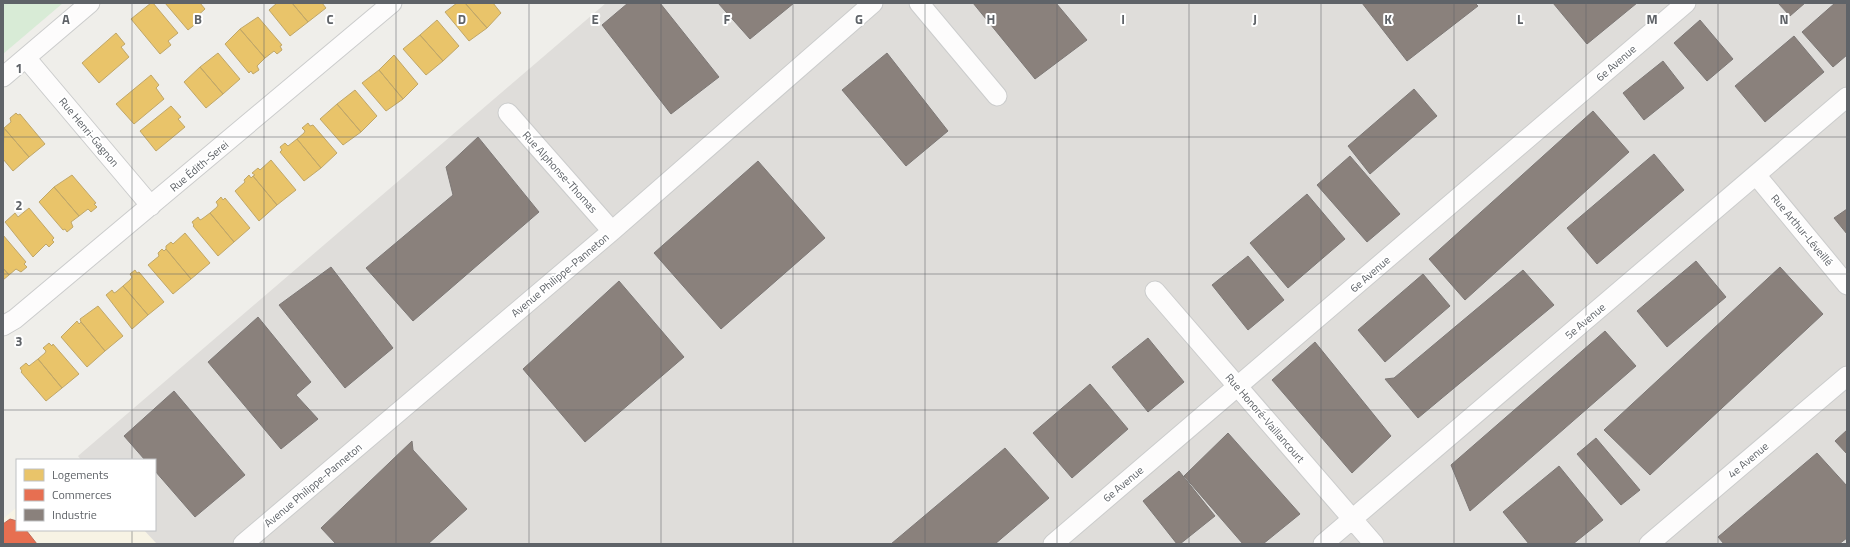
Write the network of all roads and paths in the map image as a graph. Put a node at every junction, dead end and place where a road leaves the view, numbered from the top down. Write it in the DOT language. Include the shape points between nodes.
graph roads {
  1 [pos="90,3"];
  2 [pos="392,3"];
  3 [pos="873,3"];
  4 [pos="919,3"];
  5 [pos="1686,3"];
  6 [pos="26,58"];
  7 [pos="3,77"];
  8 [pos="997,96"];
  9 [pos="1847,97"];
  10 [pos="508,113"];
  11 [pos="1756,175"];
  12 [pos="151,206"];
  13 [pos="612,231"];
  14 [pos="1847,284"];
  15 [pos="1155,292"];
  16 [pos="3,326"];
  17 [pos="1847,376"];
  18 [pos="1238,386"];
  19 [pos="1352,519"];
  20 [pos="243,544"];
  21 [pos="1053,544"];
  22 [pos="1323,544"];
  23 [pos="1374,544"];
  24 [pos="1649,544"];
  1 -- 6 [label="street"];
  2 -- 12 [label="street, Rue Édith-Serei"];
  3 -- 13 [label="street, Avenue Philippe-Panneton"];
  4 -- 8 [label="street"];
  5 -- 18 [label="street, 6e Avenue"];
  6 -- 7 [label="street"];
  6 -- 12 [label="street, Rue Henri-Gagnon"];
  9 -- 11 [label="street, 5e Avenue"];
  10 -- 13 [label="street, Rue Alphonse-Thomas"];
  11 -- 14 [label="street, Rue Arthur-Léveillé"];
  11 -- 19 [label="street, 5e Avenue"];
  12 -- 16 [label="street, Rue Édith-Serei" via="15,319"];
  13 -- 20 [label="street, Avenue Philippe-Panneton"];
  15 -- 18 [label="street, Rue Honoré-Vaillancourt"];
  17 -- 24 [label="street, 4e Avenue"];
  18 -- 19 [label="street, Rue Honoré-Vaillancourt"];
  18 -- 21 [label="street, 6e Avenue"];
  19 -- 22 [label="street, 5e Avenue"];
  19 -- 23 [label="street, Rue Honoré-Vaillancourt"];
}
